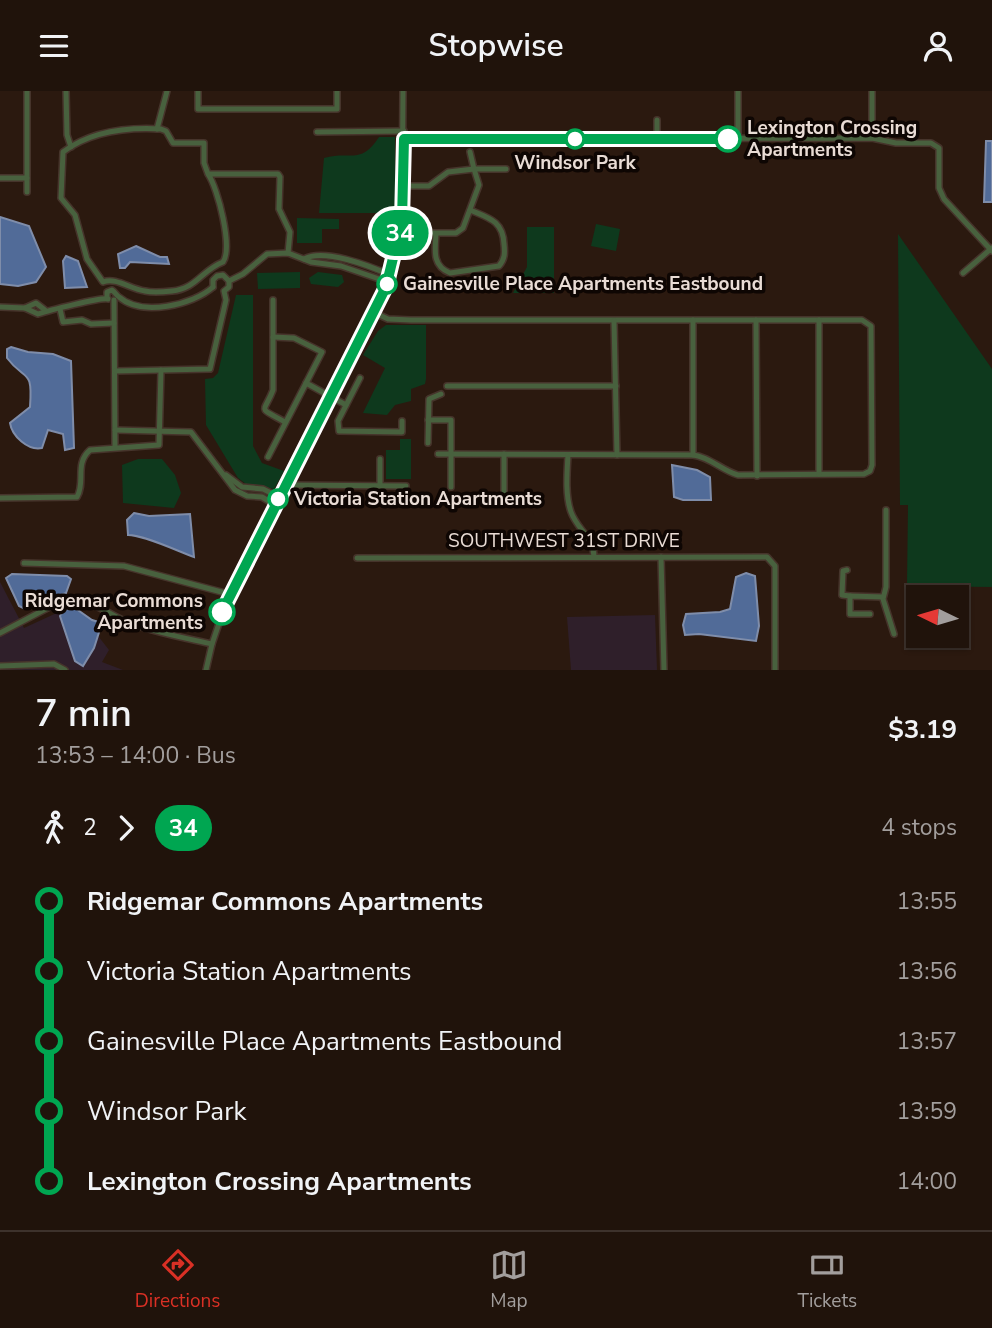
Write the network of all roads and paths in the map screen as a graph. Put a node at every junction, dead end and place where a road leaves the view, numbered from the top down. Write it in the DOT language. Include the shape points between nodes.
graph roads {
  1 [pos="27,91"];
  2 [pos="66,91"];
  3 [pos="167,91"];
  4 [pos="198,91"];
  5 [pos="337,91"];
  6 [pos="403,91"];
  7 [pos="738,91"];
  8 [pos="872,91"];
  9 [pos="657,120"];
  10 [pos="157,129"];
  11 [pos="404,131"];
  12 [pos="317,132"];
  13 [pos="872,138"];
  14 [pos="404,139"];
  15 [pos="657,139"];
  16 [pos="738,139"];
  17 [pos="71,147"];
  18 [pos="470,152"];
  19 [pos="474,169"];
  20 [pos="506,169"];
  21 [pos="208,174"];
  22 [pos="0,178"];
  23 [pos="27,178"];
  24 [pos="404,186"];
  25 [pos="27,192"];
  26 [pos="470,210"];
  27 [pos="419,233"];
  28 [pos="436,233"];
  29 [pos="991,249"];
  30 [pos="288,253"];
  31 [pos="304,259"];
  32 [pos="348,261"];
  33 [pos="331,263"];
  34 [pos="211,267"];
  35 [pos="963,273"];
  36 [pos="216,276"];
  37 [pos="389,278"];
  38 [pos="229,281"];
  39 [pos="103,282"];
  40 [pos="213,287"];
  41 [pos="224,291"];
  42 [pos="107,294"];
  43 [pos="115,298"];
  44 [pos="273,300"];
  45 [pos="0,307"];
  46 [pos="25,308"];
  47 [pos="60,309"];
  48 [pos="46,310"];
  49 [pos="375,313"];
  50 [pos="693,320"];
  51 [pos="756,320"];
  52 [pos="819,320"];
  53 [pos="614,321"];
  54 [pos="114,323"];
  55 [pos="273,337"];
  56 [pos="161,370"];
  57 [pos="115,371"];
  58 [pos="360,377"];
  59 [pos="306,383"];
  60 [pos="447,386"];
  61 [pos="616,386"];
  62 [pos="440,394"];
  63 [pos="331,398"];
  64 [pos="346,405"];
  65 [pos="428,420"];
  66 [pos="402,421"];
  67 [pos="285,422"];
  68 [pos="115,430"];
  69 [pos="161,430"];
  70 [pos="428,443"];
  71 [pos="115,447"];
  72 [pos="438,454"];
  73 [pos="452,454"];
  74 [pos="504,454"];
  75 [pos="568,455"];
  76 [pos="617,455"];
  77 [pos="693,455"];
  78 [pos="268,457"];
  79 [pos="380,459"];
  80 [pos="819,474"];
  81 [pos="226,475"];
  82 [pos="757,475"];
  83 [pos="286,485"];
  84 [pos="380,486"];
  85 [pos="406,486"];
  86 [pos="451,487"];
  87 [pos="263,489"];
  88 [pos="260,496"];
  89 [pos="279,497"];
  90 [pos="0,498"];
  91 [pos="504,501"];
  92 [pos="275,505"];
  93 [pos="886,510"];
  94 [pos="594,557"];
  95 [pos="661,557"];
  96 [pos="357,558"];
  97 [pos="24,563"];
  98 [pos="847,570"];
  99 [pos="229,594"];
  100 [pos="850,596"];
  101 [pos="883,597"];
  102 [pos="870,614"];
  103 [pos="0,633"];
  104 [pos="894,634"];
  105 [pos="212,644"];
  106 [pos="0,667"];
  107 [pos="65,670"];
  108 [pos="206,670"];
  109 [pos="664,670"];
  110 [pos="775,670"];
  1 -- 23 [label="street"];
  2 -- 17 [label="street"];
  3 -- 10 [label="street"];
  4 -- 5 [label="street" via="198,109 337,109"];
  6 -- 11 [label="street"];
  7 -- 16 [label="street"];
  8 -- 13 [label="street"];
  9 -- 15 [label="street"];
  10 -- 17 [label="street" via="123,128"];
  10 -- 21 [label="street" via="166,131 173,143 204,143"];
  11 -- 12 [label="street"];
  11 -- 14 [label="street"];
  13 -- 16 [label="street"];
  13 -- 29 [label="street" via="937,145 939,188 944,199"];
  14 -- 15 [label="street"];
  14 -- 24 [label="street"];
  15 -- 16 [label="street"];
  17 -- 39 [label="street" via="60,159 61,198 75,215 87,259"];
  18 -- 19 [label="street"];
  19 -- 20 [label="street"];
  19 -- 24 [label="street" via="448,172 429,186"];
  19 -- 26 [label="street" via="479,185"];
  21 -- 30 [label="street" via="278,174 280,214 290,232"];
  21 -- 34 [label="street" via="228,244 223,262"];
  22 -- 23 [label="street"];
  23 -- 25 [label="street"];
  24 -- 37 [label="street" via="399,241"];
  26 -- 28 [label="street" via="456,233"];
  26 -- 28 [label="street" via="500,226 505,254 499,266 443,271 435,255"];
  27 -- 28 [label="street"];
  29 -- 35 [label="street"];
  30 -- 31 [label="street"];
  30 -- 38 [label="street" via="267,254"];
  31 -- 32 [label="street" via="339,257"];
  31 -- 33 [label="street"];
  32 -- 33 [label="street"];
  32 -- 37 [label="street"];
  33 -- 37 [label="street"];
  34 -- 36 [label="street"];
  34 -- 39 [label="street" via="195,284 171,292"];
  36 -- 38 [label="street"];
  36 -- 40 [label="street"];
  37 -- 49 [label="street"];
  38 -- 41 [label="street"];
  39 -- 42 [label="street"];
  40 -- 41 [label="street"];
  40 -- 43 [label="street" via="204,296 172,306 138,305"];
  41 -- 56 [label="street" via="226,300 210,369"];
  42 -- 43 [label="street"];
  42 -- 43 [label="street" via="114,290"];
  42 -- 47 [label="street"];
  43 -- 54 [label="street"];
  44 -- 55 [label="street"];
  45 -- 46 [label="street"];
  46 -- 48 [label="street" via="38,314"];
  46 -- 48 [label="street" via="36,303"];
  47 -- 48 [label="street"];
  47 -- 54 [label="street" via="63,322"];
  49 -- 53 [label="street" via="388,319"];
  49 -- 63 [label="street"];
  50 -- 51 [label="street"];
  50 -- 53 [label="street"];
  50 -- 77 [label="street"];
  51 -- 52 [label="street"];
  51 -- 82 [label="street"];
  52 -- 80 [label="street"];
  52 -- 80 [label="street" via="862,320 872,331 872,468 864,474"];
  53 -- 61 [label="street"];
  54 -- 57 [label="street"];
  55 -- 59 [label="street" via="295,338 322,352"];
  55 -- 67 [label="street" via="273,390 264,408"];
  56 -- 57 [label="street"];
  56 -- 69 [label="street"];
  57 -- 68 [label="street"];
  58 -- 64 [label="street"];
  59 -- 63 [label="street"];
  59 -- 67 [label="street"];
  60 -- 61 [label="street"];
  61 -- 76 [label="street"];
  62 -- 65 [label="street" via="429,399"];
  63 -- 64 [label="street"];
  63 -- 83 [label="street"];
  64 -- 66 [label="street" via="338,421 339,431 402,432"];
  65 -- 70 [label="street"];
  65 -- 73 [label="street" via="451,420"];
  67 -- 78 [label="street"];
  68 -- 69 [label="street"];
  68 -- 71 [label="street"];
  69 -- 71 [label="street" via="158,446"];
  69 -- 81 [label="street" via="194,434"];
  71 -- 90 [label="street" via="94,448 84,455 77,497"];
  72 -- 73 [label="street"];
  73 -- 74 [label="street"];
  73 -- 86 [label="street"];
  74 -- 75 [label="street"];
  74 -- 91 [label="street"];
  75 -- 76 [label="street"];
  75 -- 94 [label="street" via="570,509 593,545"];
  76 -- 77 [label="street"];
  77 -- 82 [label="street" via="706,457 726,472"];
  79 -- 84 [label="street"];
  80 -- 82 [label="street"];
  81 -- 87 [label="street" via="245,488"];
  81 -- 88 [label="street" via="239,493"];
  83 -- 84 [label="street"];
  83 -- 89 [label="street"];
  84 -- 85 [label="street"];
  87 -- 88 [label="street"];
  87 -- 89 [label="street"];
  88 -- 92 [label="street"];
  89 -- 92 [label="street"];
  92 -- 99 [label="street"];
  93 -- 101 [label="street"];
  94 -- 95 [label="street, SOUTHWEST 31ST DRIVE"];
  94 -- 96 [label="street, SOUTHWEST 31ST DRIVE"];
  95 -- 109 [label="street"];
  95 -- 110 [label="street, SOUTHWEST 31ST DRIVE" via="770,558 775,566"];
  97 -- 99 [label="street" via="124,566"];
  98 -- 100 [label="street" via="843,571 842,595"];
  99 -- 105 [label="street"];
  100 -- 101 [label="street"];
  100 -- 102 [label="street" via="850,614"];
  101 -- 104 [label="street"];
  103 -- 105 [label="street" via="73,599 128,623"];
  105 -- 108 [label="street"];
  106 -- 107 [label="street" via="54,664"];
}
